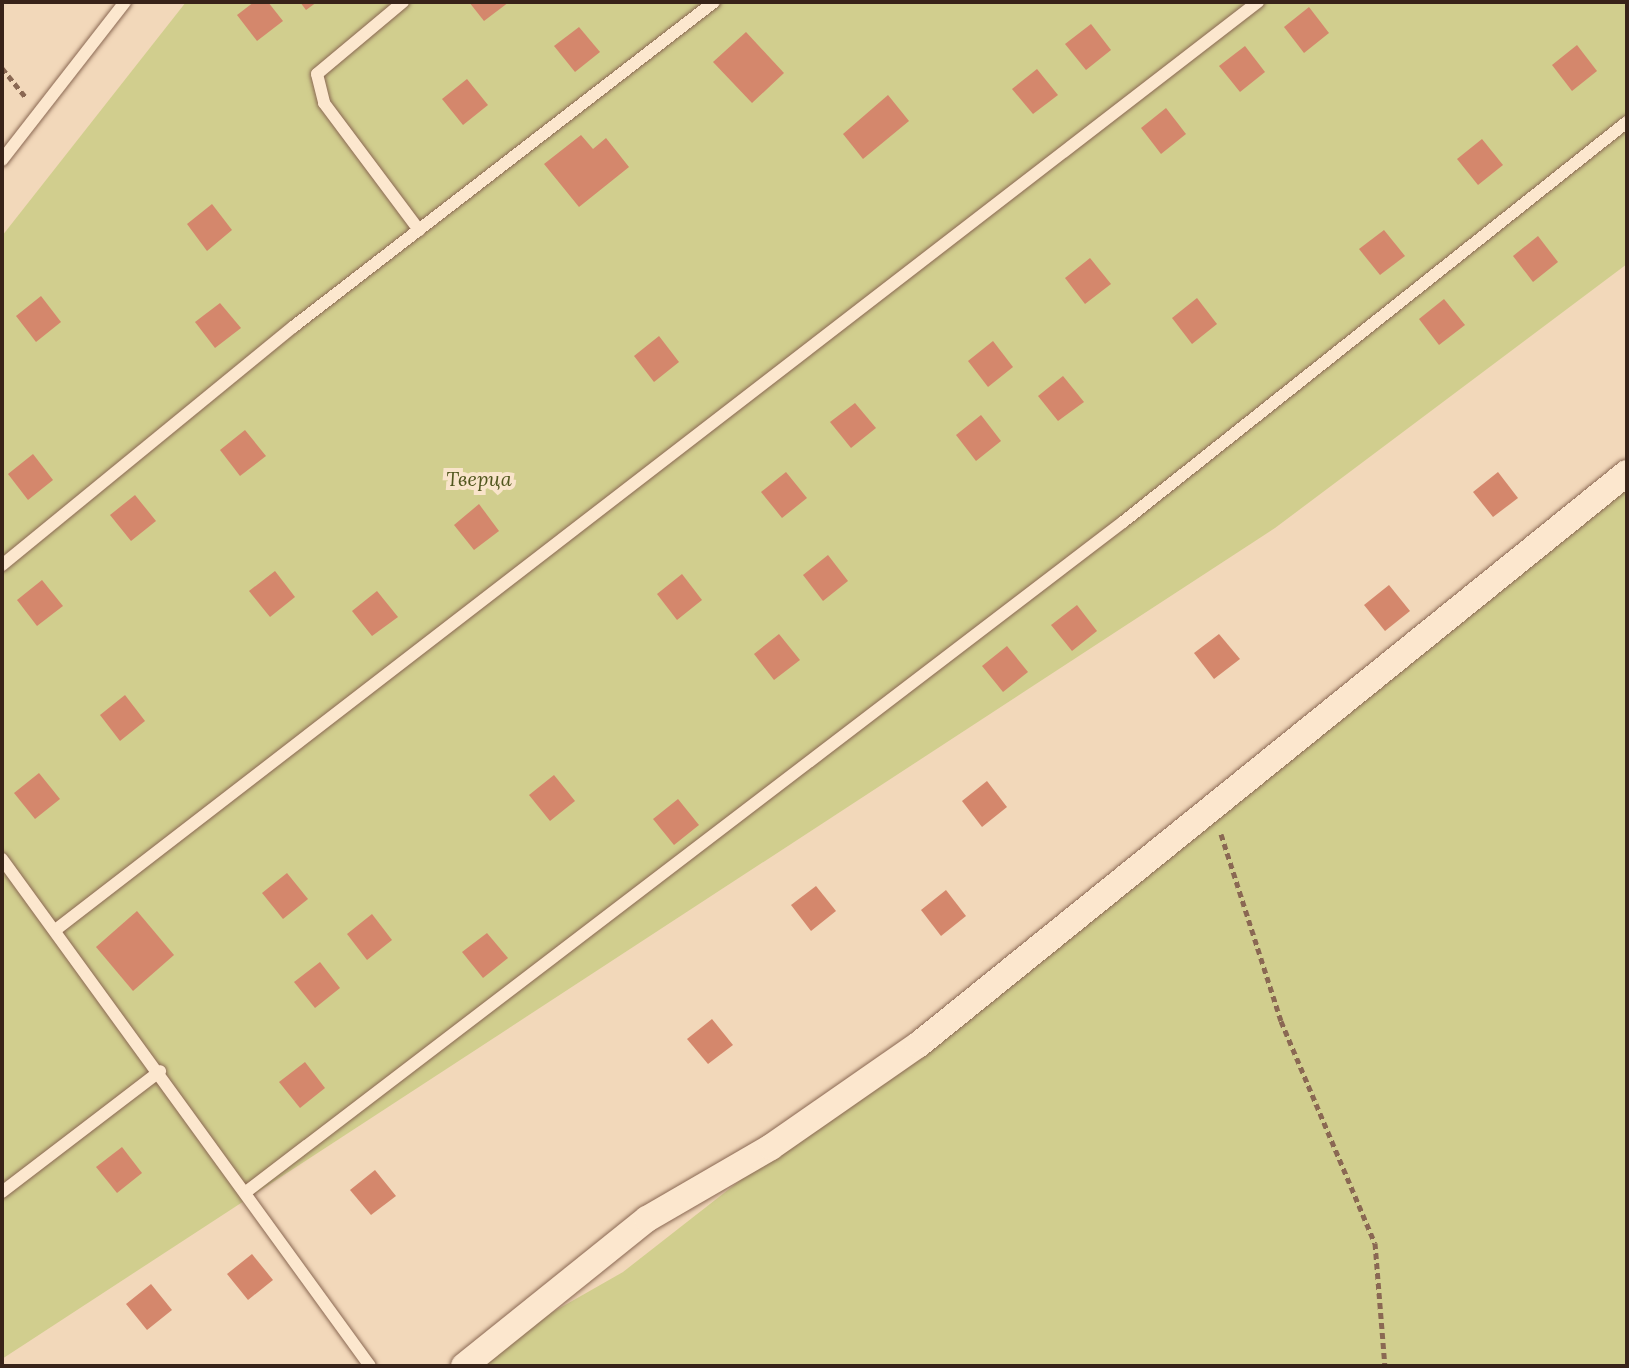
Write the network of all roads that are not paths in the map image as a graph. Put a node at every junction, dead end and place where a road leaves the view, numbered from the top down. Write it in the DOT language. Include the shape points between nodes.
graph roads {
  1 [pos="125,2"];
  2 [pos="403,2"];
  3 [pos="714,2"];
  4 [pos="1258,2"];
  5 [pos="1627,122"];
  6 [pos="2,160"];
  7 [pos="419,230"];
  8 [pos="1627,473"];
  9 [pos="2,565"];
  10 [pos="2,859"];
  11 [pos="58,928"];
  12 [pos="160,1071"];
  13 [pos="2,1192"];
  14 [pos="246,1192"];
  15 [pos="370,1366"];
  16 [pos="464,1366"];
  1 -- 6 [label="lane"];
  2 -- 7 [label="lane" via="317,74 324,103"];
  3 -- 7 [label="lane"];
  4 -- 11 [label="lane"];
  5 -- 14 [label="lane" via="1123,522"];
  7 -- 9 [label="lane"];
  8 -- 16 [label="street" via="918,1045 771,1147 647,1219"];
  10 -- 11 [label="lane"];
  11 -- 12 [label="lane"];
  12 -- 13 [label="lane"];
  12 -- 14 [label="lane"];
  14 -- 15 [label="lane"];
}
